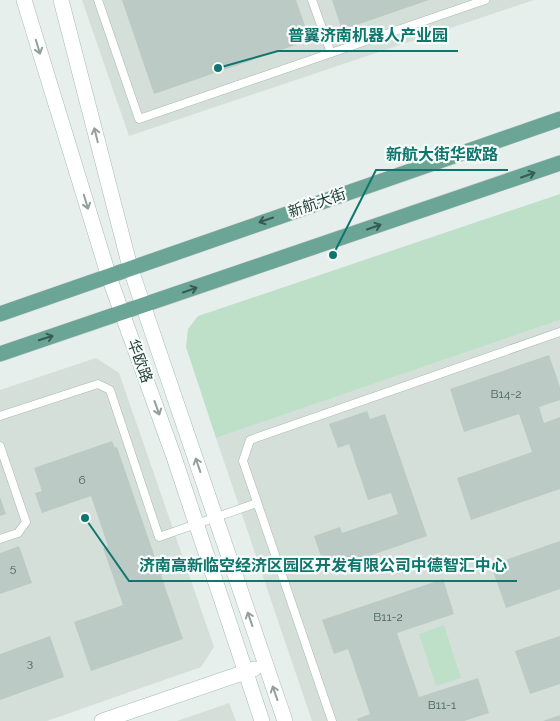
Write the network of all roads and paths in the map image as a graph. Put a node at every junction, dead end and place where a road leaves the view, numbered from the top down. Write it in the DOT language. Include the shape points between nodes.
graph roads {
  1 [pos="24,0"];
  2 [pos="61,0"];
  3 [pos="98,0"];
  4 [pos="312,0"];
  5 [pos="486,0"];
  6 [pos="331,53"];
  7 [pos="560,118"];
  8 [pos="560,164"];
  9 [pos="130,267"];
  10 [pos="109,277"];
  11 [pos="144,305"];
  12 [pos="122,313"];
  13 [pos="0,314"];
  14 [pos="560,332"];
  15 [pos="0,354"];
  16 [pos="0,416"];
  17 [pos="0,446"];
  18 [pos="257,503"];
  19 [pos="216,518"];
  20 [pos="196,524"];
  21 [pos="0,539"];
  22 [pos="265,665"];
  23 [pos="245,672"];
  24 [pos="102,721"];
  25 [pos="262,721"];
  26 [pos="284,721"];
  27 [pos="332,721"];
  1 -- 10 [label="main road, 华欧路, one-way"];
  9 -- 2 [label="main road, 华欧路, one-way"];
  3 -- 6 [label="lane" via="139,119"];
  4 -- 6 [label="lane"];
  5 -- 6 [label="lane"];
  7 -- 9 [label="main road, 新航大街, one-way"];
  11 -- 8 [label="main road, one-way"];
  9 -- 10 [label="main road, 新航大街"];
  9 -- 11 [label="main road, 华欧路"];
  10 -- 12 [label="main road, 华欧路"];
  10 -- 13 [label="main road"];
  11 -- 12 [label="main road"];
  19 -- 11 [label="main road, 华欧路, one-way"];
  15 -- 12 [label="main road, one-way"];
  12 -- 20 [label="main road, 华欧路, one-way"];
  14 -- 18 [label="lane" via="250,440 243,461"];
  16 -- 20 [label="lane" via="98,384 110,390 159,537"];
  17 -- 21 [label="lane" via="26,522 18,533"];
  18 -- 19 [label="lane"];
  18 -- 27 [label="lane"];
  19 -- 20 [label="lane"];
  22 -- 19 [label="main road, 华欧路, one-way"];
  20 -- 23 [label="main road, 华欧路"];
  22 -- 23 [label="main road"];
  26 -- 22 [label="main road, 华欧路, one-way"];
  23 -- 24 [label="main road"];
  23 -- 25 [label="main road, 华欧路"];
}
